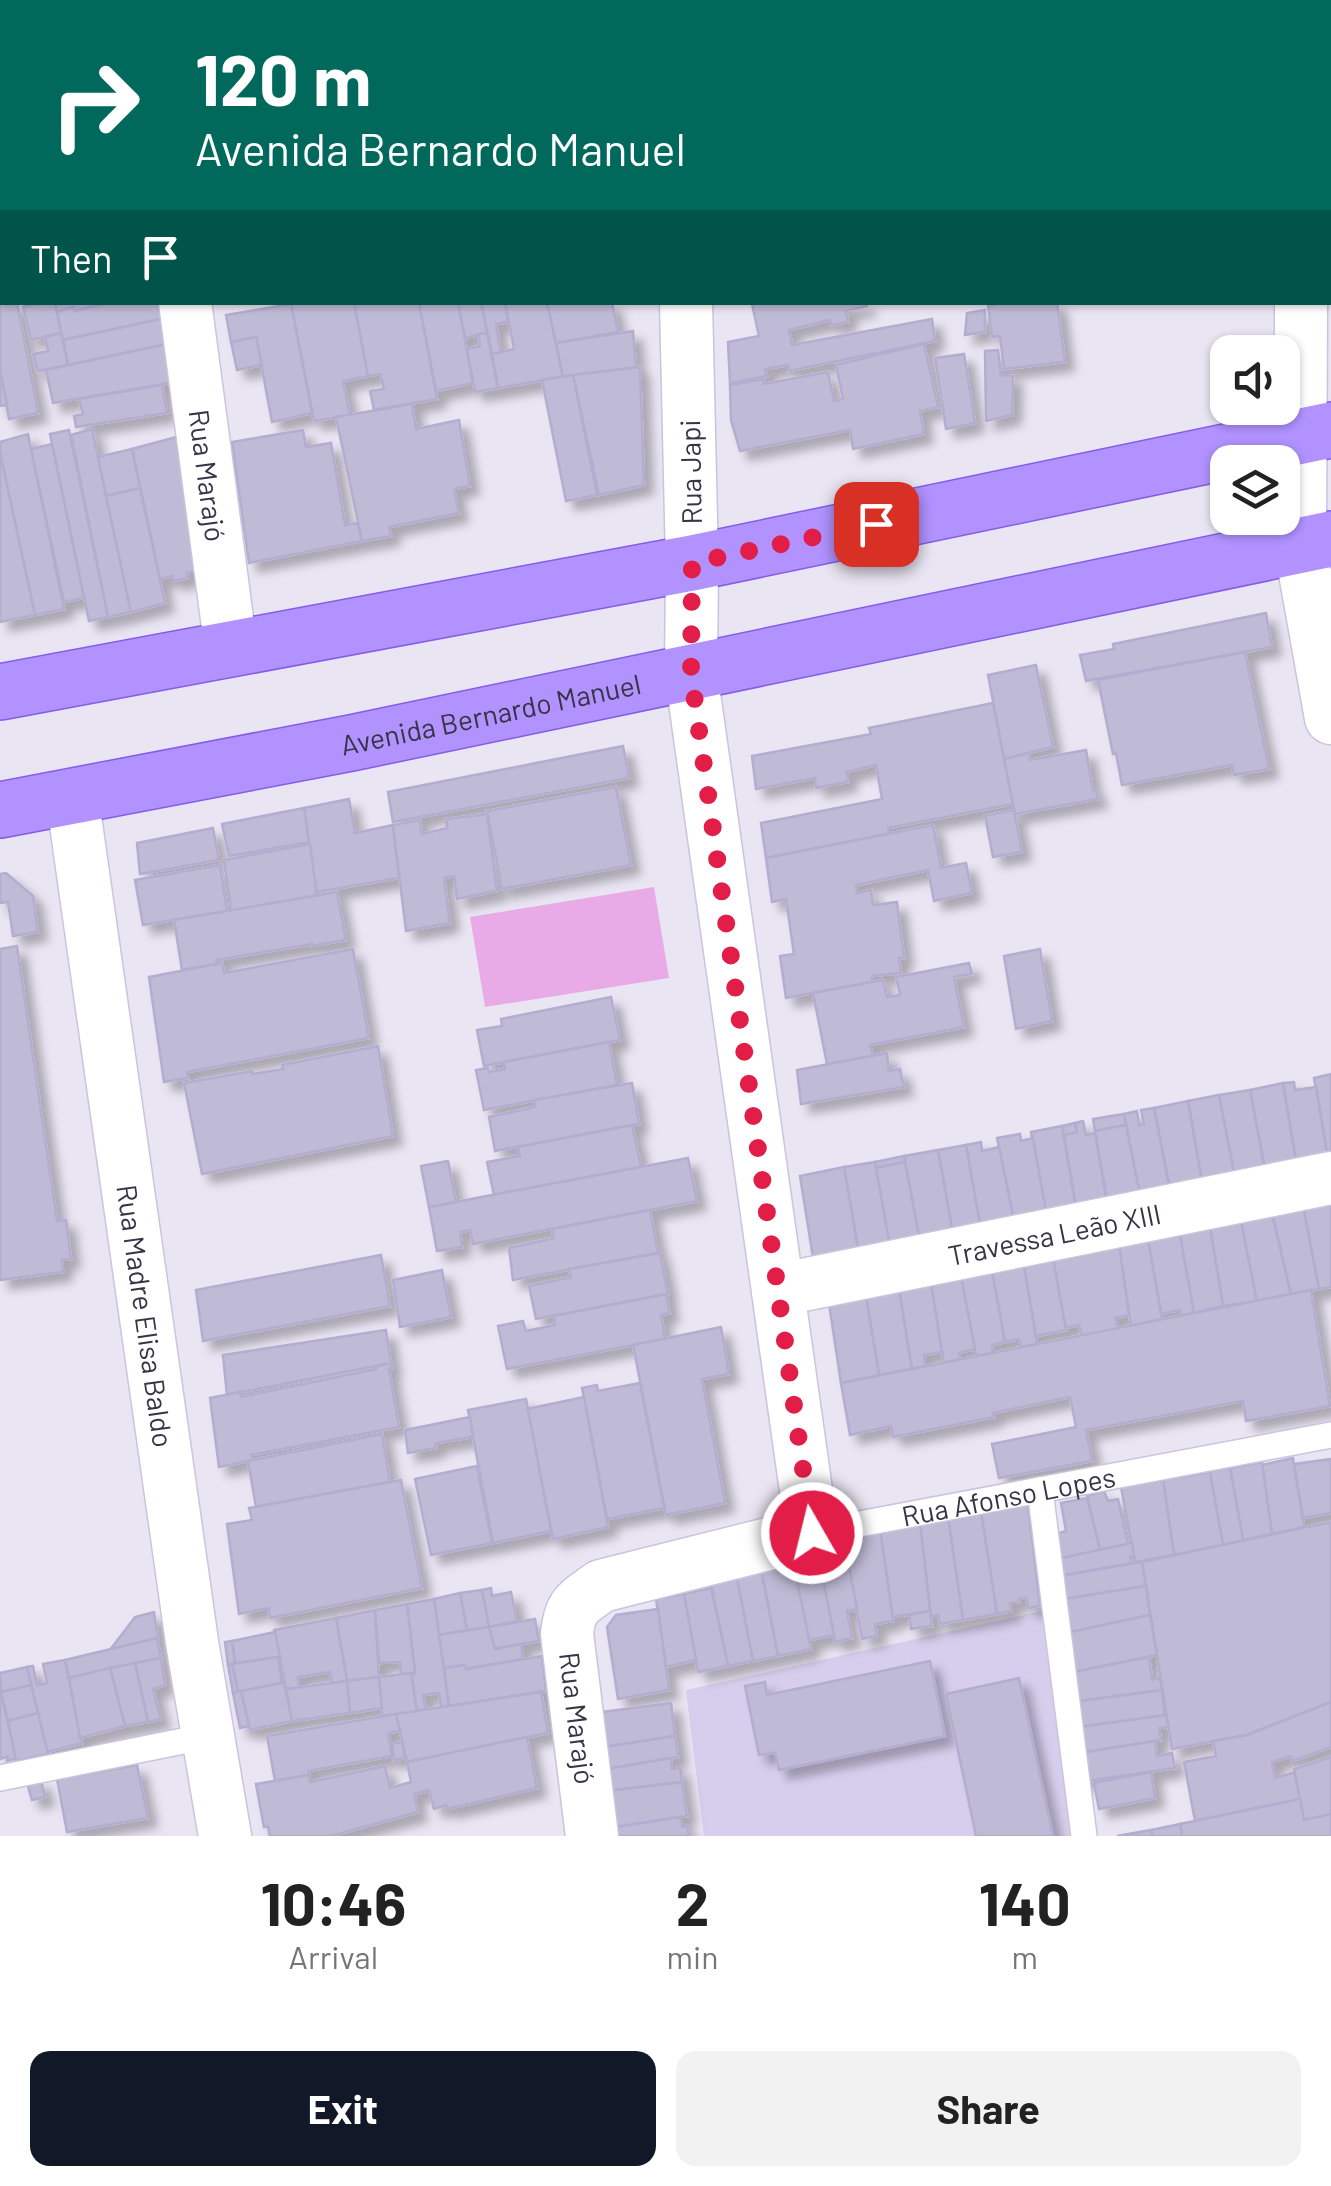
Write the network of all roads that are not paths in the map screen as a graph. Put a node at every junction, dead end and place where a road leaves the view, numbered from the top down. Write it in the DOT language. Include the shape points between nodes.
graph roads {
  1 [pos="186,305"];
  2 [pos="686,305"];
  3 [pos="1300,305"];
  4 [pos="1315,433"];
  5 [pos="1316,542"];
  6 [pos="692,563"];
  7 [pos="231,648"];
  8 [pos="691,673"];
  9 [pos="0,692"];
  10 [pos="1331,718"];
  11 [pos="72,796"];
  12 [pos="0,810"];
  13 [pos="1331,1178"];
  14 [pos="778,1290"];
  15 [pos="1331,1434"];
  16 [pos="1040,1490"];
  17 [pos="812,1533"];
  18 [pos="577,1603"];
  19 [pos="208,1736"];
  20 [pos="0,1778"];
  21 [pos="225,1836"];
  22 [pos="592,1836"];
  23 [pos="1084,1836"];
  1 -- 7 [label="street, Rua Marajó"];
  2 -- 6 [label="street, Rua Japi"];
  3 -- 4 [label="street"];
  4 -- 5 [label="street"];
  4 -- 6 [label="main road"];
  5 -- 8 [label="main road, Avenida Bernardo Manuel"];
  5 -- 10 [label="street"];
  6 -- 7 [label="main road"];
  6 -- 8 [label="street, Rua Japi"];
  7 -- 9 [label="main road"];
  8 -- 11 [label="main road, Avenida Bernardo Manuel"];
  8 -- 14 [label="street, Rua Japi"];
  11 -- 12 [label="main road, Avenida Bernardo Manuel"];
  11 -- 19 [label="street, Rua Madre Elisa Baldo"];
  13 -- 14 [label="street, Travessa Leão XIII"];
  14 -- 17 [label="street, Rua Japi"];
  15 -- 16 [label="lane, Rua Afonso Lopes"];
  16 -- 17 [label="lane, Rua Afonso Lopes"];
  16 -- 23 [label="lane"];
  17 -- 18 [label="street, Rua Afonso Lopes" via="601,1586"];
  18 -- 22 [label="street, Rua Marajó" via="567,1634"];
  19 -- 20 [label="lane"];
  19 -- 21 [label="street, Rua Madre Elisa Baldo"];
}
